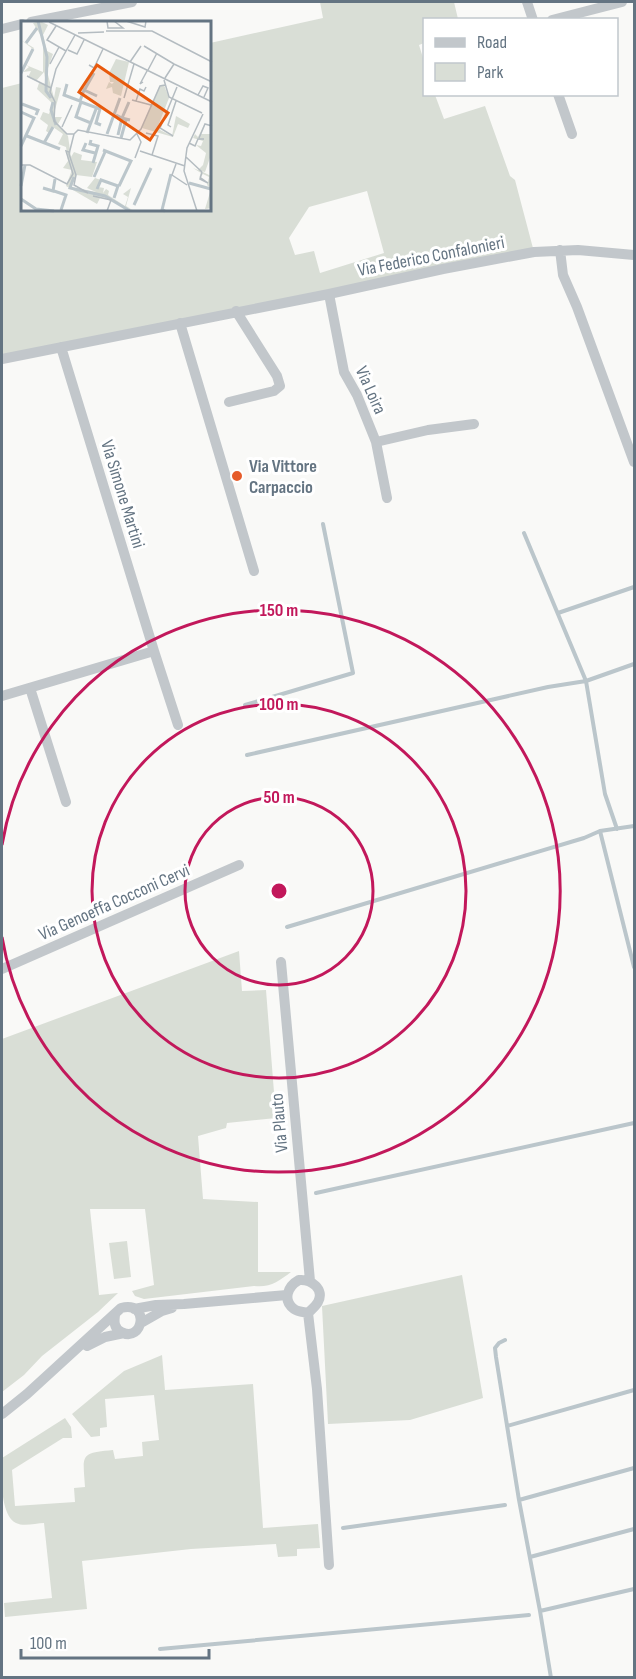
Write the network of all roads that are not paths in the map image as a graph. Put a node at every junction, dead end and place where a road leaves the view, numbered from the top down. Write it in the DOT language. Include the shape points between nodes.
graph roads {
  1 [pos="132,2"];
  2 [pos="527,2"];
  3 [pos="622,2"];
  4 [pos="532,18"];
  5 [pos="560,18"];
  6 [pos="36,21"];
  7 [pos="21,24"];
  8 [pos="2,29"];
  9 [pos="559,96"];
  10 [pos="572,134"];
  11 [pos="560,250"];
  12 [pos="634,255"];
  13 [pos="329,294"];
  14 [pos="236,311"];
  15 [pos="180,323"];
  16 [pos="61,347"];
  17 [pos="2,359"];
  18 [pos="229,402"];
  19 [pos="474,424"];
  20 [pos="376,442"];
  21 [pos="634,462"];
  22 [pos="387,498"];
  23 [pos="254,571"];
  24 [pos="153,651"];
  25 [pos="30,688"];
  26 [pos="2,696"];
  27 [pos="178,725"];
  28 [pos="66,802"];
  29 [pos="239,865"];
  30 [pos="280,962"];
  31 [pos="2,969"];
  32 [pos="310,1281"];
  33 [pos="287,1295"];
  34 [pos="183,1304"];
  35 [pos="134,1308"];
  36 [pos="308,1313"];
  37 [pos="115,1315"];
  38 [pos="141,1323"];
  39 [pos="124,1333"];
  40 [pos="74,1353"];
  41 [pos="2,1414"];
  42 [pos="329,1565"];
  1 -- 6 [label="street"];
  2 -- 4 [label="street"];
  3 -- 5 [label="street"];
  7 -- 8 [label="street"];
  9 -- 10 [label="street"];
  11 -- 12 [label="street, Via Federico Confalonieri"];
  11 -- 13 [label="street, Via Federico Confalonieri" via="467,264"];
  11 -- 21 [label="street" via="563,274"];
  13 -- 14 [label="street, Via Federico Confalonieri"];
  13 -- 20 [label="street, Via Loira" via="344,372"];
  14 -- 15 [label="street, Via Federico Confalonieri"];
  14 -- 18 [label="street" via="280,386"];
  15 -- 16 [label="street, Via Federico Confalonieri"];
  15 -- 23 [label="street"];
  16 -- 17 [label="street, Via Federico Confalonieri"];
  16 -- 24 [label="street, Via Simone Martini"];
  19 -- 20 [label="street"];
  20 -- 22 [label="street, Via Loira"];
  24 -- 25 [label="street"];
  24 -- 27 [label="street, Via Simone Martini"];
  25 -- 26 [label="street"];
  25 -- 28 [label="street"];
  29 -- 31 [label="street, Via Genoeffa Cocconi Cervi"];
  30 -- 32 [label="street, Via Plauto"];
  32 -- 33 [label="street" via="296,1281"];
  32 -- 36 [label="street, Via Plauto" via="320,1298"];
  33 -- 34 [label="street"];
  33 -- 36 [label="street" via="292,1308"];
  34 -- 35 [label="street"];
  34 -- 38 [label="street"];
  35 -- 37 [label="street" via="121,1308"];
  35 -- 38 [label="street"];
  36 -- 42 [label="street, Via Plauto"];
  37 -- 39 [label="street" via="114,1324"];
  37 -- 40 [label="street"];
  38 -- 39 [label="street" via="132,1333"];
  39 -- 40 [label="street" via="95,1341"];
  40 -- 41 [label="street"];
}
